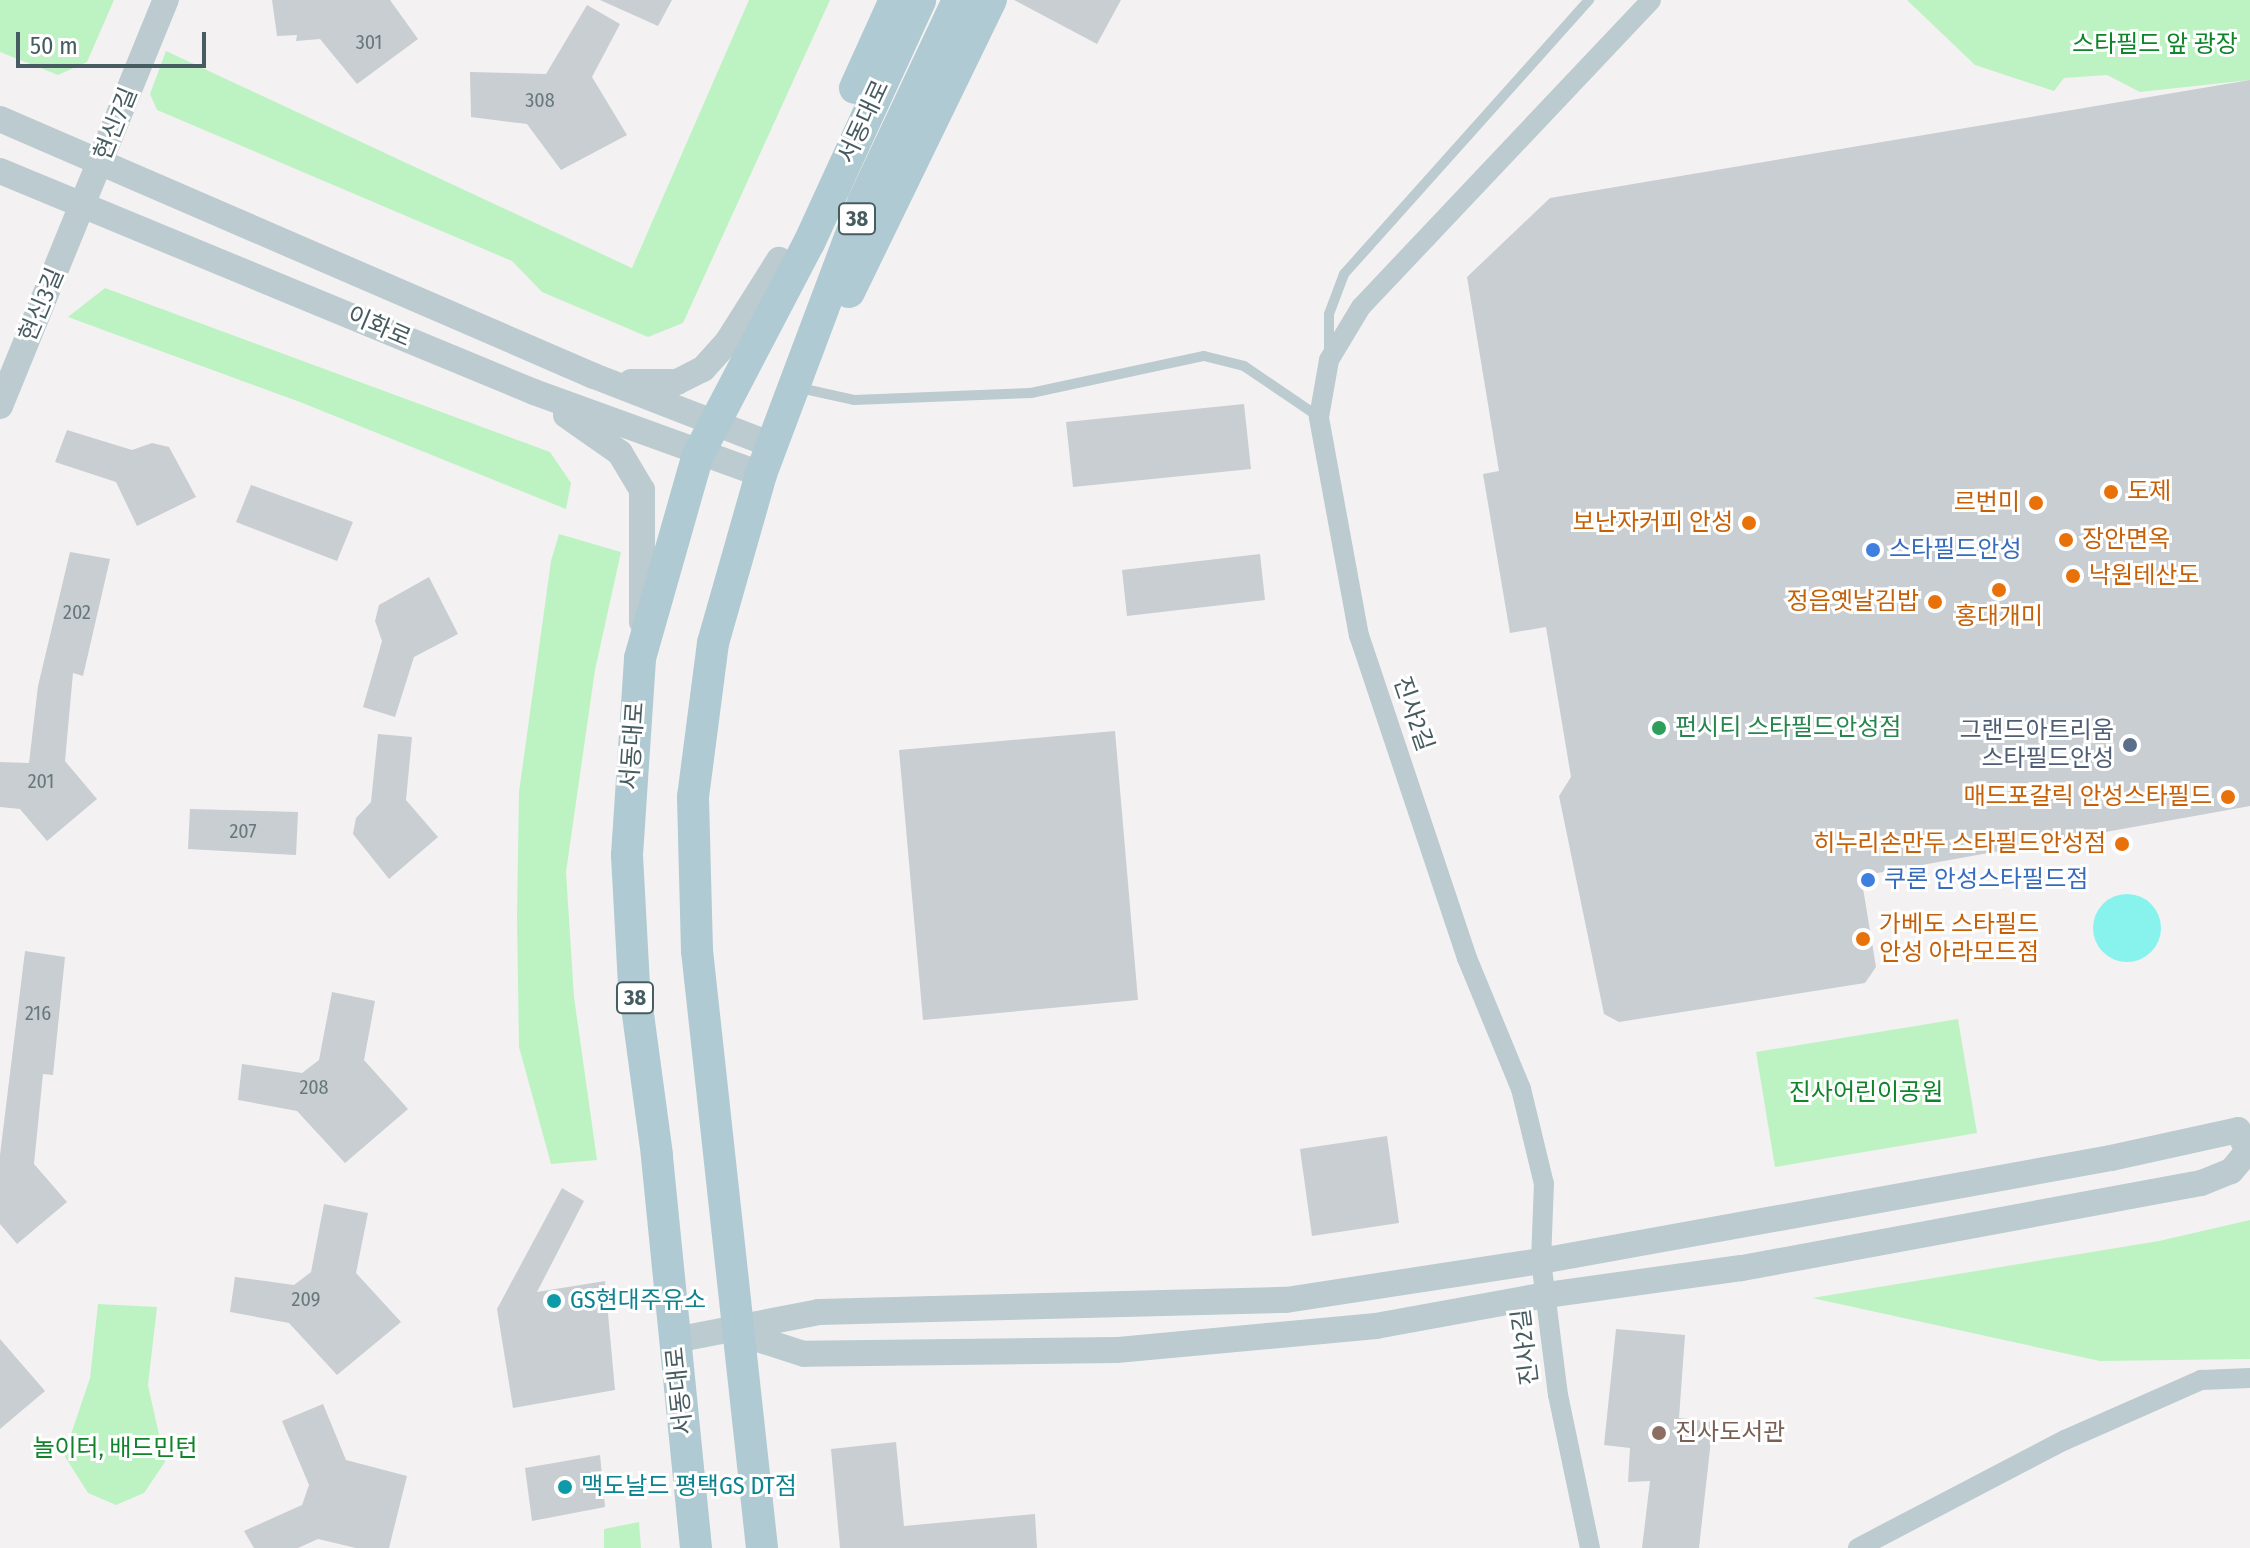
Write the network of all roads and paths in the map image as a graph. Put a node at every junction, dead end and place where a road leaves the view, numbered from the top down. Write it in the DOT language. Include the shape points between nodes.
graph roads {
  1 [pos="166,0"];
  2 [pos="895,0"];
  3 [pos="920,0"];
  4 [pos="958,0"];
  5 [pos="991,0"];
  6 [pos="1589,0"];
  7 [pos="1651,0"];
  8 [pos="0,119"];
  9 [pos="100,163"];
  10 [pos="0,171"];
  11 [pos="84,203"];
  12 [pos="779,260"];
  13 [pos="1329,360"];
  14 [pos="594,376"];
  15 [pos="800,388"];
  16 [pos="534,392"];
  17 [pos="0,406"];
  18 [pos="718,414"];
  19 [pos="1319,417"];
  20 [pos="698,455"];
  21 [pos="767,460"];
  22 [pos="640,658"];
  23 [pos="1541,1261"];
  24 [pos="1546,1295"];
  25 [pos="736,1332"];
  26 [pos="675,1340"];
  27 [pos="2250,1378"];
  28 [pos="696,1548"];
  29 [pos="762,1548"];
  30 [pos="1590,1548"];
  31 [pos="1858,1548"];
  1 -- 9 [label="street, 현신7길"];
  2 -- 12 [label="main road"];
  3 -- 18 [label="main road, 서동대로 / 38" via="809,243"];
  4 -- 21 [label="main road, 서동대로 / 38" via="864,200"];
  5 -- 15 [label="main road"];
  6 -- 13 [label="lane" via="1344,274 1329,314"];
  7 -- 13 [label="street" via="1379,286 1345,327"];
  8 -- 9 [label="street"];
  9 -- 11 [label="street, 현신7길"];
  9 -- 14 [label="street"];
  10 -- 11 [label="street, 이화로"];
  11 -- 16 [label="street, 이화로"];
  11 -- 17 [label="street, 현신3길"];
  12 -- 14 [label="street" via="728,341 703,369 677,382 651,385"];
  12 -- 18 [label="main road"];
  13 -- 19 [label="street"];
  14 -- 18 [label="street"];
  15 -- 19 [label="lane" via="854,400 1031,393 1204,356 1244,366"];
  15 -- 21 [label="main road"];
  16 -- 20 [label="street, 이화로"];
  16 -- 22 [label="street" via="620,453 642,490 646,551"];
  18 -- 20 [label="main road, 서동대로 / 38"];
  18 -- 21 [label="street"];
  19 -- 23 [label="street, 진사2길" via="1359,636 1467,958 1521,1089 1544,1184"];
  20 -- 21 [label="street, 이화로"];
  20 -- 22 [label="main road, 서동대로 / 38"];
  21 -- 25 [label="main road, 서동대로 / 38" via="713,643 693,797 697,951"];
  22 -- 26 [label="main road, 서동대로 / 38" via="627,855 633,970"];
  23 -- 24 [label="street, 진사2길"];
  23 -- 24 [label="street" via="2111,1158 2238,1130 2248,1151 2231,1171 2201,1183 1741,1268"];
  23 -- 25 [label="street" via="1286,1300 819,1312"];
  24 -- 25 [label="street" via="1376,1326 1116,1350 804,1354"];
  24 -- 30 [label="street, 진사2길" via="1558,1395"];
  25 -- 26 [label="street"];
  25 -- 29 [label="main road, 서동대로 / 38"];
  26 -- 28 [label="main road, 서동대로 / 38"];
  27 -- 31 [label="street" via="2201,1380 2065,1440"];
}
